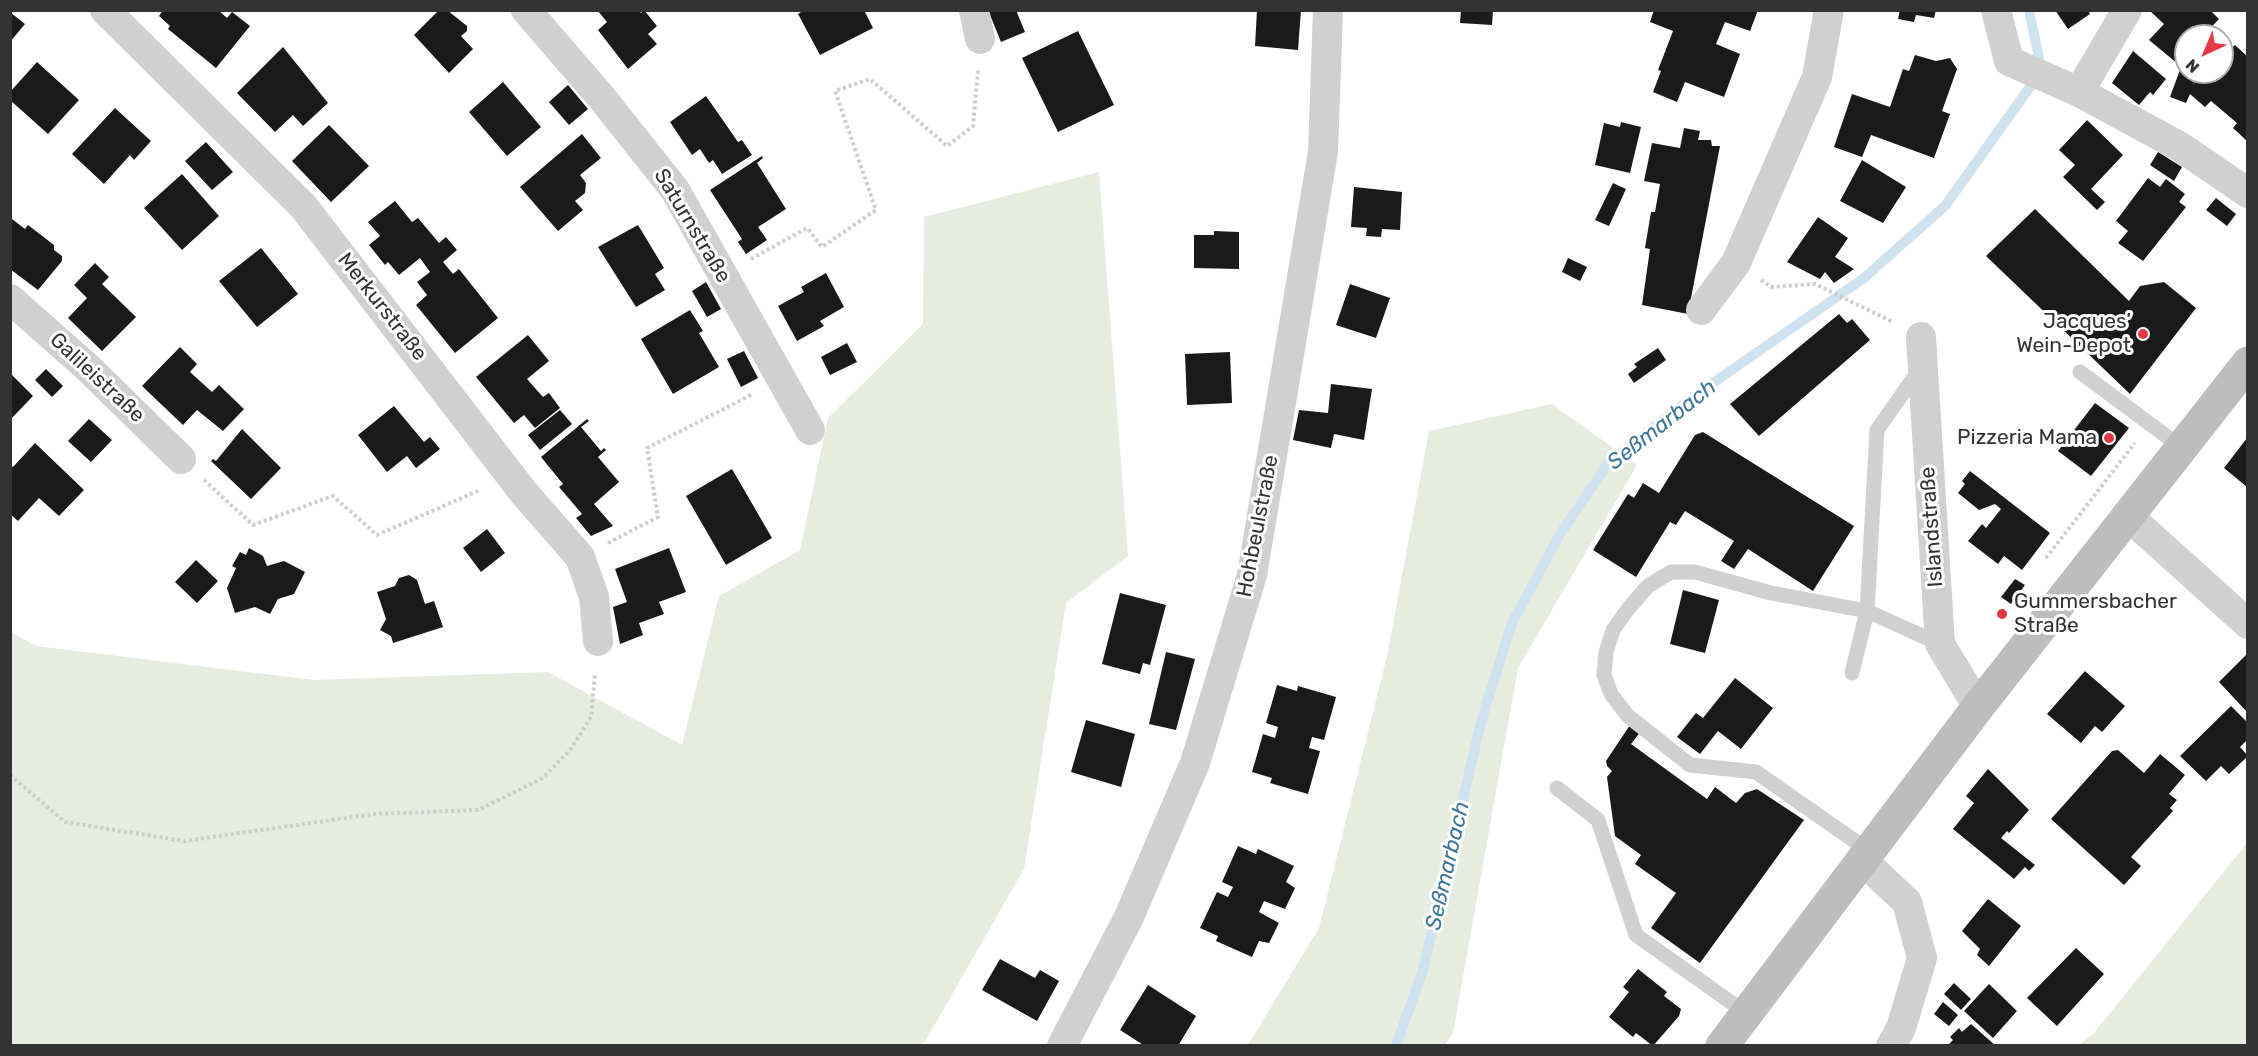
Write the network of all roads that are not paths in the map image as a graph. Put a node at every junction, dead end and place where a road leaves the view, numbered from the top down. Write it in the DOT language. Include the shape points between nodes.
graph roads {
  1 [pos="105,10"];
  2 [pos="526,10"];
  3 [pos="974,10"];
  4 [pos="1328,10"];
  5 [pos="1829,10"];
  6 [pos="1996,10"];
  7 [pos="2127,10"];
  8 [pos="980,39"];
  9 [pos="2071,89"];
  10 [pos="2247,193"];
  11 [pos="10,299"];
  12 [pos="1701,310"];
  13 [pos="1922,337"];
  14 [pos="2247,363"];
  15 [pos="1922,367"];
  16 [pos="2080,372"];
  17 [pos="810,430"];
  18 [pos="2181,447"];
  19 [pos="181,459"];
  20 [pos="2127,515"];
  21 [pos="1867,611"];
  22 [pos="2247,624"];
  23 [pos="598,640"];
  24 [pos="1940,644"];
  25 [pos="1852,673"];
  26 [pos="1978,707"];
  27 [pos="1557,788"];
  28 [pos="1865,855"];
  29 [pos="1746,1013"];
  30 [pos="1062,1046"];
  31 [pos="1722,1046"];
  32 [pos="1891,1046"];
  1 -- 23 [label="street, Merkurstraße" via="303,206 511,476 580,556 594,597"];
  2 -- 17 [label="street, Saturnstraße" via="675,189"];
  3 -- 8 [label="street"];
  4 -- 30 [label="street, Hohbeulstraße" via="1323,152 1252,575 1195,763 1129,917"];
  5 -- 12 [label="street" via="1817,77 1736,263"];
  6 -- 9 [label="street" via="2009,61"];
  7 -- 9 [label="street"];
  9 -- 10 [label="street" via="2179,146"];
  11 -- 19 [label="street, Galileistraße" via="86,366"];
  13 -- 15 [label="street, Islandstraße"];
  14 -- 18 [label="main road"];
  15 -- 21 [label="lane" via="1877,430"];
  15 -- 24 [label="street, Islandstraße"];
  16 -- 18 [label="lane"];
  18 -- 20 [label="main road"];
  20 -- 22 [label="street"];
  20 -- 26 [label="main road"];
  21 -- 24 [label="lane"];
  21 -- 25 [label="lane"];
  21 -- 28 [label="lane" via="1771,593 1695,572 1671,572 1648,586 1613,630 1605,652 1604,675 1611,694 1628,716 1690,765 1756,772"];
  24 -- 26 [label="street, Islandstraße"];
  26 -- 28 [label="main road"];
  27 -- 29 [label="lane" via="1598,820 1636,935"];
  28 -- 29 [label="main road"];
  28 -- 32 [label="street" via="1907,902 1922,958 1901,1028"];
  29 -- 31 [label="main road"];
}
